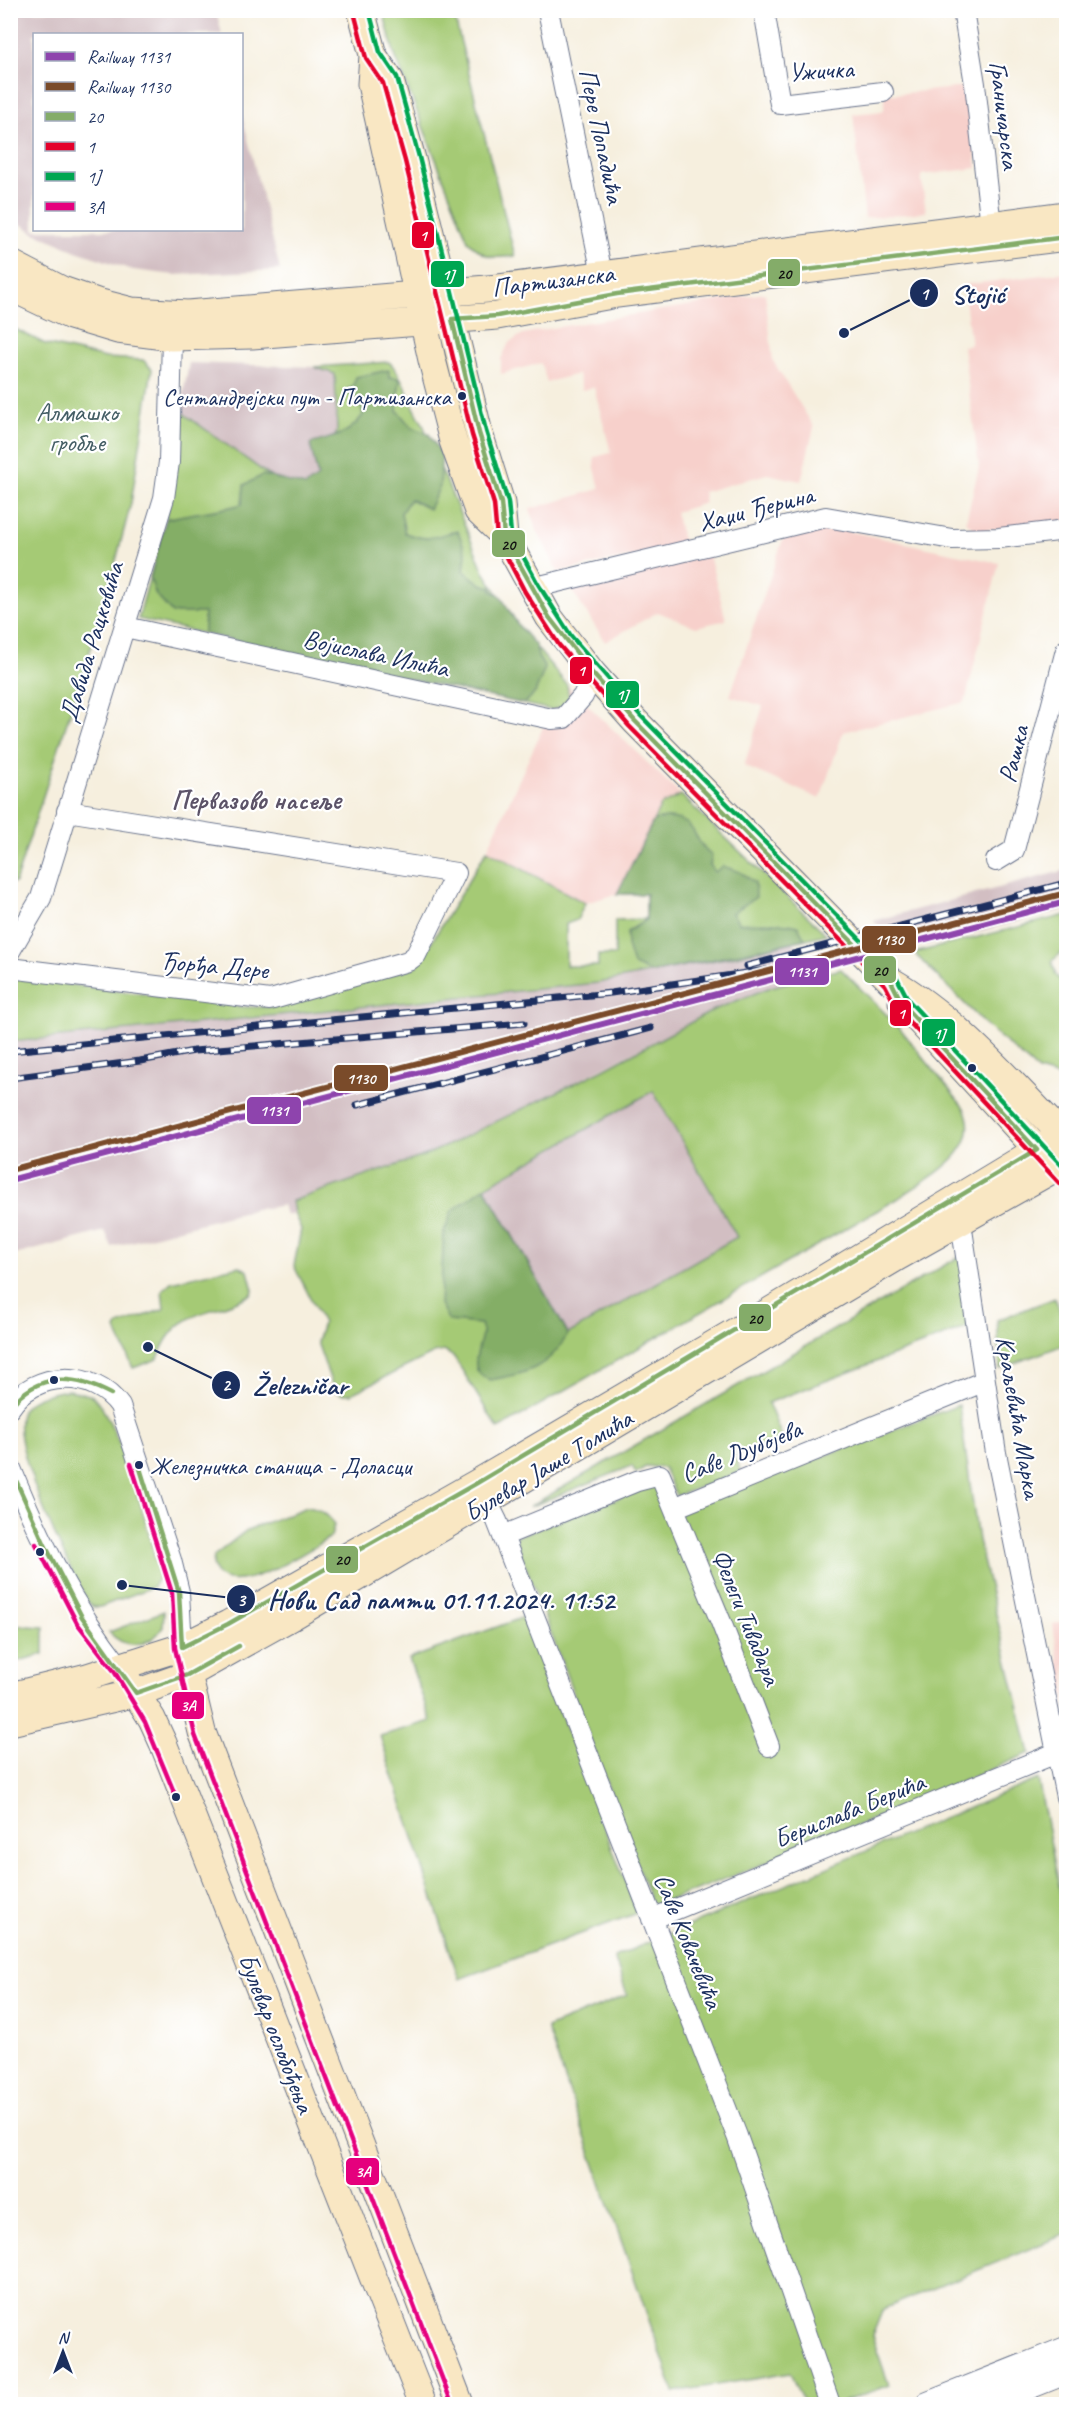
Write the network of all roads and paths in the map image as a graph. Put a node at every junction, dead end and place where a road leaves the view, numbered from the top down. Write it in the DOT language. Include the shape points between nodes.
graph roads {
  1 [pos="362,10"];
  2 [pos="548,10"];
  3 [pos="764,10"];
  4 [pos="963,10"];
  5 [pos="373,55"];
  6 [pos="883,92"];
  7 [pos="1066,215"];
  8 [pos="991,226"];
  9 [pos="1066,237"];
  10 [pos="10,263"];
  11 [pos="602,274"];
  12 [pos="10,287"];
  13 [pos="446,292"];
  14 [pos="417,294"];
  15 [pos="452,320"];
  16 [pos="423,322"];
  17 [pos="172,337"];
  18 [pos="1066,530"];
  19 [pos="504,536"];
  20 [pos="532,588"];
  21 [pos="124,627"];
  22 [pos="1066,650"];
  23 [pos="593,674"];
  24 [pos="67,811"];
  25 [pos="996,861"];
  26 [pos="10,951"];
  27 [pos="10,968"];
  28 [pos="891,981"];
  29 [pos="1064,1137"];
  30 [pos="1056,1165"];
  31 [pos="961,1223"];
  32 [pos="985,1381"];
  33 [pos="10,1408"];
  34 [pos="10,1466"];
  35 [pos="487,1501"];
  36 [pos="674,1508"];
  37 [pos="502,1536"];
  38 [pos="182,1647"];
  39 [pos="120,1666"];
  40 [pos="187,1676"];
  41 [pos="136,1693"];
  42 [pos="10,1696"];
  43 [pos="10,1722"];
  44 [pos="769,1746"];
  45 [pos="1062,1751"];
  46 [pos="1066,1797"];
  47 [pos="652,1919"];
  48 [pos="1066,2349"];
  49 [pos="1066,2372"];
  50 [pos="423,2404"];
  51 [pos="460,2404"];
  52 [pos="830,2404"];
  53 [pos="928,2404"];
  54 [pos="986,2404"];
  1 -- 5 [label="main road"];
  2 -- 11 [label="street, Пере Попадића"];
  3 -- 6 [label="street, Ужичка" via="780,104"];
  4 -- 8 [label="street, Граничарска"];
  5 -- 13 [label="main road" via="390,80"];
  5 -- 14 [label="main road" via="371,84"];
  7 -- 8 [label="main road, Партизанска"];
  8 -- 11 [label="main road, Партизанска"];
  9 -- 15 [label="main road, Партизанска" via="617,294"];
  10 -- 14 [label="main road, Партизанска" via="62,290 97,302 166,314"];
  11 -- 13 [label="main road, Партизанска"];
  12 -- 17 [label="main road, Партизанска" via="71,316 118,330"];
  13 -- 14 [label="main road, Партизанска"];
  13 -- 15 [label="main road"];
  14 -- 16 [label="main road"];
  15 -- 16 [label="main road, Партизанска"];
  15 -- 19 [label="main road" via="479,433 501,503"];
  16 -- 17 [label="main road, Партизанска"];
  16 -- 19 [label="main road" via="453,441 478,511"];
  17 -- 21 [label="street, Давида Рацковића" via="169,462 164,498"];
  18 -- 20 [label="street, Хаџи Ђерина" via="952,539 826,517"];
  19 -- 20 [label="main road"];
  20 -- 23 [label="main road"];
  21 -- 23 [label="street, Војислава Илића" via="552,719 564,718"];
  21 -- 24 [label="street, Давида Рацковића"];
  22 -- 25 [label="street, Рашка" via="1014,850"];
  23 -- 28 [label="main road"];
  24 -- 26 [label="street, Давида Рацковића" via="41,898"];
  24 -- 27 [label="street, Ђорђа Дере" via="456,873 416,955 408,961 270,1000"];
  28 -- 29 [label="main road" via="917,996"];
  28 -- 30 [label="main road" via="903,1005"];
  29 -- 30 [label="main road, Булевар Јаше Томића"];
  30 -- 31 [label="main road, Булевар Јаше Томића"];
  30 -- 38 [label="main road, Булевар Јаше Томића" via="891,1239 477,1483"];
  31 -- 32 [label="street, Краљевића Марка"];
  31 -- 35 [label="main road, Булевар Јаше Томића"];
  32 -- 36 [label="street, Саве Љубојева"];
  32 -- 45 [label="street, Краљевића Марка" via="996,1453"];
  33 -- 38 [label="street" via="33,1385 53,1380 83,1380 111,1394 120,1406 166,1541 179,1592"];
  34 -- 39 [label="street" via="78,1609"];
  35 -- 37 [label="street, Саве Ковачевића"];
  35 -- 40 [label="main road, Булевар Јаше Томића"];
  36 -- 37 [label="street, Саве Љубојева" via="660,1475 653,1476"];
  36 -- 44 [label="street, Фелеги Тивадара"];
  37 -- 47 [label="street, Саве Ковачевића"];
  38 -- 39 [label="main road, Булевар Јаше Томића"];
  38 -- 40 [label="main road, Булевар ослобођења"];
  39 -- 41 [label="main road, Булевар ослобођења"];
  39 -- 42 [label="main road, Булевар Јаше Томића"];
  40 -- 41 [label="main road, Булевар Јаше Томића"];
  40 -- 51 [label="main road, Булевар ослобођења" via="202,1732"];
  41 -- 43 [label="main road, Булевар Јаше Томића"];
  41 -- 50 [label="main road, Булевар ослобођења" via="163,1743"];
  45 -- 46 [label="street, Краљевића Марка"];
  45 -- 47 [label="street, Берислава Берића"];
  47 -- 52 [label="street, Саве Ковачевића" via="737,2136"];
  48 -- 53 [label="street"];
  49 -- 54 [label="street"];
}
